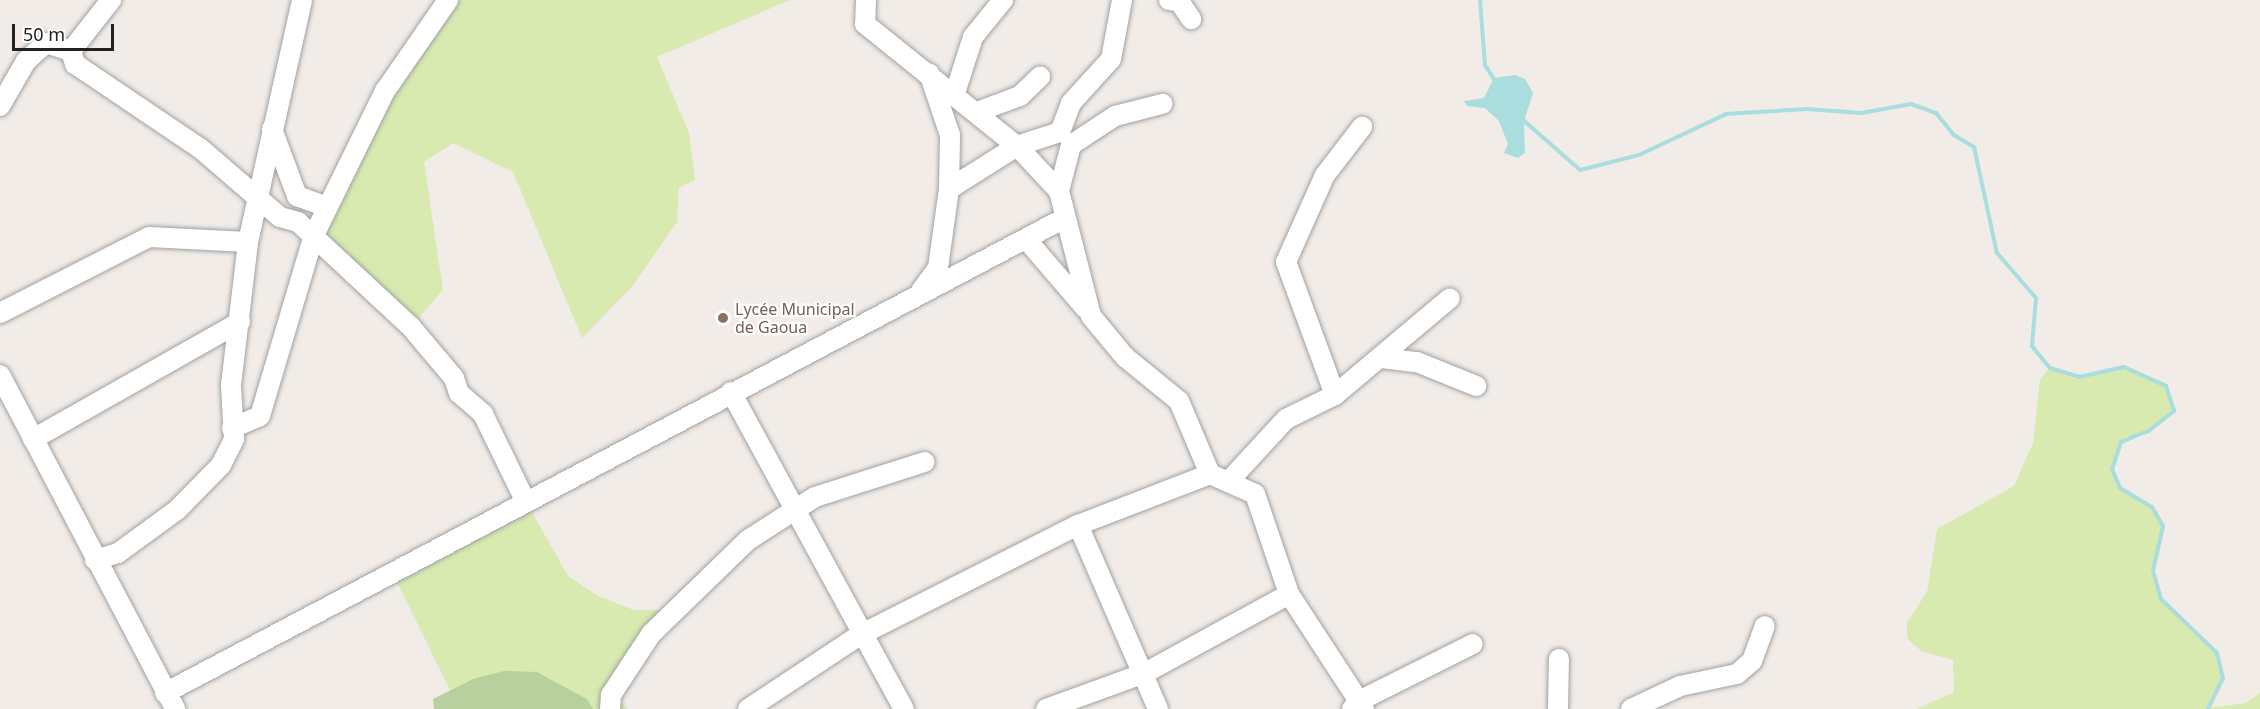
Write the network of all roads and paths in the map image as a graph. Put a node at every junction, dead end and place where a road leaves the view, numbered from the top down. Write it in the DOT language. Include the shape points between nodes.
graph roads {
  1 [pos="111,0"];
  2 [pos="302,0"];
  3 [pos="448,0"];
  4 [pos="866,0"];
  5 [pos="1003,0"];
  6 [pos="1122,0"];
  7 [pos="1168,0"];
  8 [pos="1191,19"];
  9 [pos="71,51"];
  10 [pos="929,73"];
  11 [pos="1040,77"];
  12 [pos="955,93"];
  13 [pos="1162,104"];
  14 [pos="0,106"];
  15 [pos="977,112"];
  16 [pos="1362,127"];
  17 [pos="272,129"];
  18 [pos="1017,146"];
  19 [pos="949,189"];
  20 [pos="1059,191"];
  21 [pos="256,200"];
  22 [pos="327,207"];
  23 [pos="1063,219"];
  24 [pos="314,235"];
  25 [pos="1026,239"];
  26 [pos="248,242"];
  27 [pos="919,295"];
  28 [pos="1450,298"];
  29 [pos="0,313"];
  30 [pos="1092,316"];
  31 [pos="240,322"];
  32 [pos="1382,358"];
  33 [pos="0,375"];
  34 [pos="1476,386"];
  35 [pos="731,392"];
  36 [pos="1335,395"];
  37 [pos="232,428"];
  38 [pos="33,439"];
  39 [pos="925,462"];
  40 [pos="1210,474"];
  41 [pos="1228,482"];
  42 [pos="525,500"];
  43 [pos="795,513"];
  44 [pos="1078,525"];
  45 [pos="95,560"];
  46 [pos="1289,594"];
  47 [pos="1765,626"];
  48 [pos="860,635"];
  49 [pos="1473,644"];
  50 [pos="1559,659"];
  51 [pos="1145,673"];
  52 [pos="170,701"];
  53 [pos="1358,706"];
  54 [pos="610,709"];
  55 [pos="748,709"];
  56 [pos="904,709"];
  57 [pos="1046,709"];
  58 [pos="1158,709"];
  59 [pos="1558,709"];
  60 [pos="1631,709"];
  1 -- 9 [label="street"];
  2 -- 17 [label="street"];
  3 -- 22 [label="street" via="385,91"];
  4 -- 10 [label="street" via="865,24"];
  5 -- 12 [label="street" via="973,37"];
  6 -- 18 [label="street" via="1111,59 1071,103 1060,132"];
  7 -- 8 [label="street" via="1179,1"];
  9 -- 14 [label="street" via="46,43 26,61"];
  9 -- 21 [label="street" via="75,64 201,149 242,182"];
  10 -- 12 [label="street"];
  10 -- 19 [label="street" via="950,135"];
  11 -- 15 [label="street" via="1020,96"];
  12 -- 15 [label="street"];
  13 -- 20 [label="street" via="1115,116 1071,145"];
  15 -- 18 [label="street"];
  16 -- 36 [label="street" via="1325,175 1286,262"];
  17 -- 21 [label="street"];
  17 -- 22 [label="street" via="297,196"];
  18 -- 19 [label="street"];
  18 -- 20 [label="street"];
  19 -- 27 [label="street" via="939,268"];
  20 -- 23 [label="street"];
  21 -- 24 [label="street"];
  21 -- 26 [label="street"];
  22 -- 24 [label="street"];
  23 -- 25 [label="street"];
  23 -- 30 [label="street"];
  24 -- 37 [label="street" via="260,416"];
  24 -- 42 [label="street" via="411,327 454,378 459,393 483,414"];
  25 -- 27 [label="street"];
  25 -- 30 [label="street"];
  26 -- 29 [label="street" via="149,237"];
  26 -- 31 [label="street"];
  27 -- 35 [label="street"];
  28 -- 32 [label="street" via="1408,329"];
  30 -- 40 [label="street" via="1125,357 1179,401"];
  31 -- 37 [label="street" via="231,385"];
  31 -- 38 [label="street"];
  32 -- 34 [label="street" via="1417,362"];
  32 -- 36 [label="street"];
  33 -- 38 [label="street"];
  35 -- 42 [label="street"];
  35 -- 43 [label="street"];
  36 -- 41 [label="street" via="1286,419"];
  37 -- 45 [label="street" via="234,439 221,465 200,489 118,553"];
  38 -- 45 [label="street"];
  39 -- 43 [label="street" via="816,497"];
  40 -- 41 [label="street"];
  40 -- 44 [label="street"];
  41 -- 46 [label="street" via="1255,494"];
  42 -- 52 [label="street"];
  43 -- 48 [label="street"];
  43 -- 54 [label="street" via="748,540 651,634 611,695"];
  44 -- 48 [label="street"];
  44 -- 51 [label="street"];
  45 -- 52 [label="street"];
  46 -- 51 [label="street"];
  46 -- 53 [label="street"];
  47 -- 60 [label="street" via="1752,661 1737,674 1680,686"];
  48 -- 55 [label="street"];
  48 -- 56 [label="street"];
  49 -- 53 [label="street"];
  50 -- 59 [label="street"];
  51 -- 57 [label="street"];
  51 -- 58 [label="street"];
}
